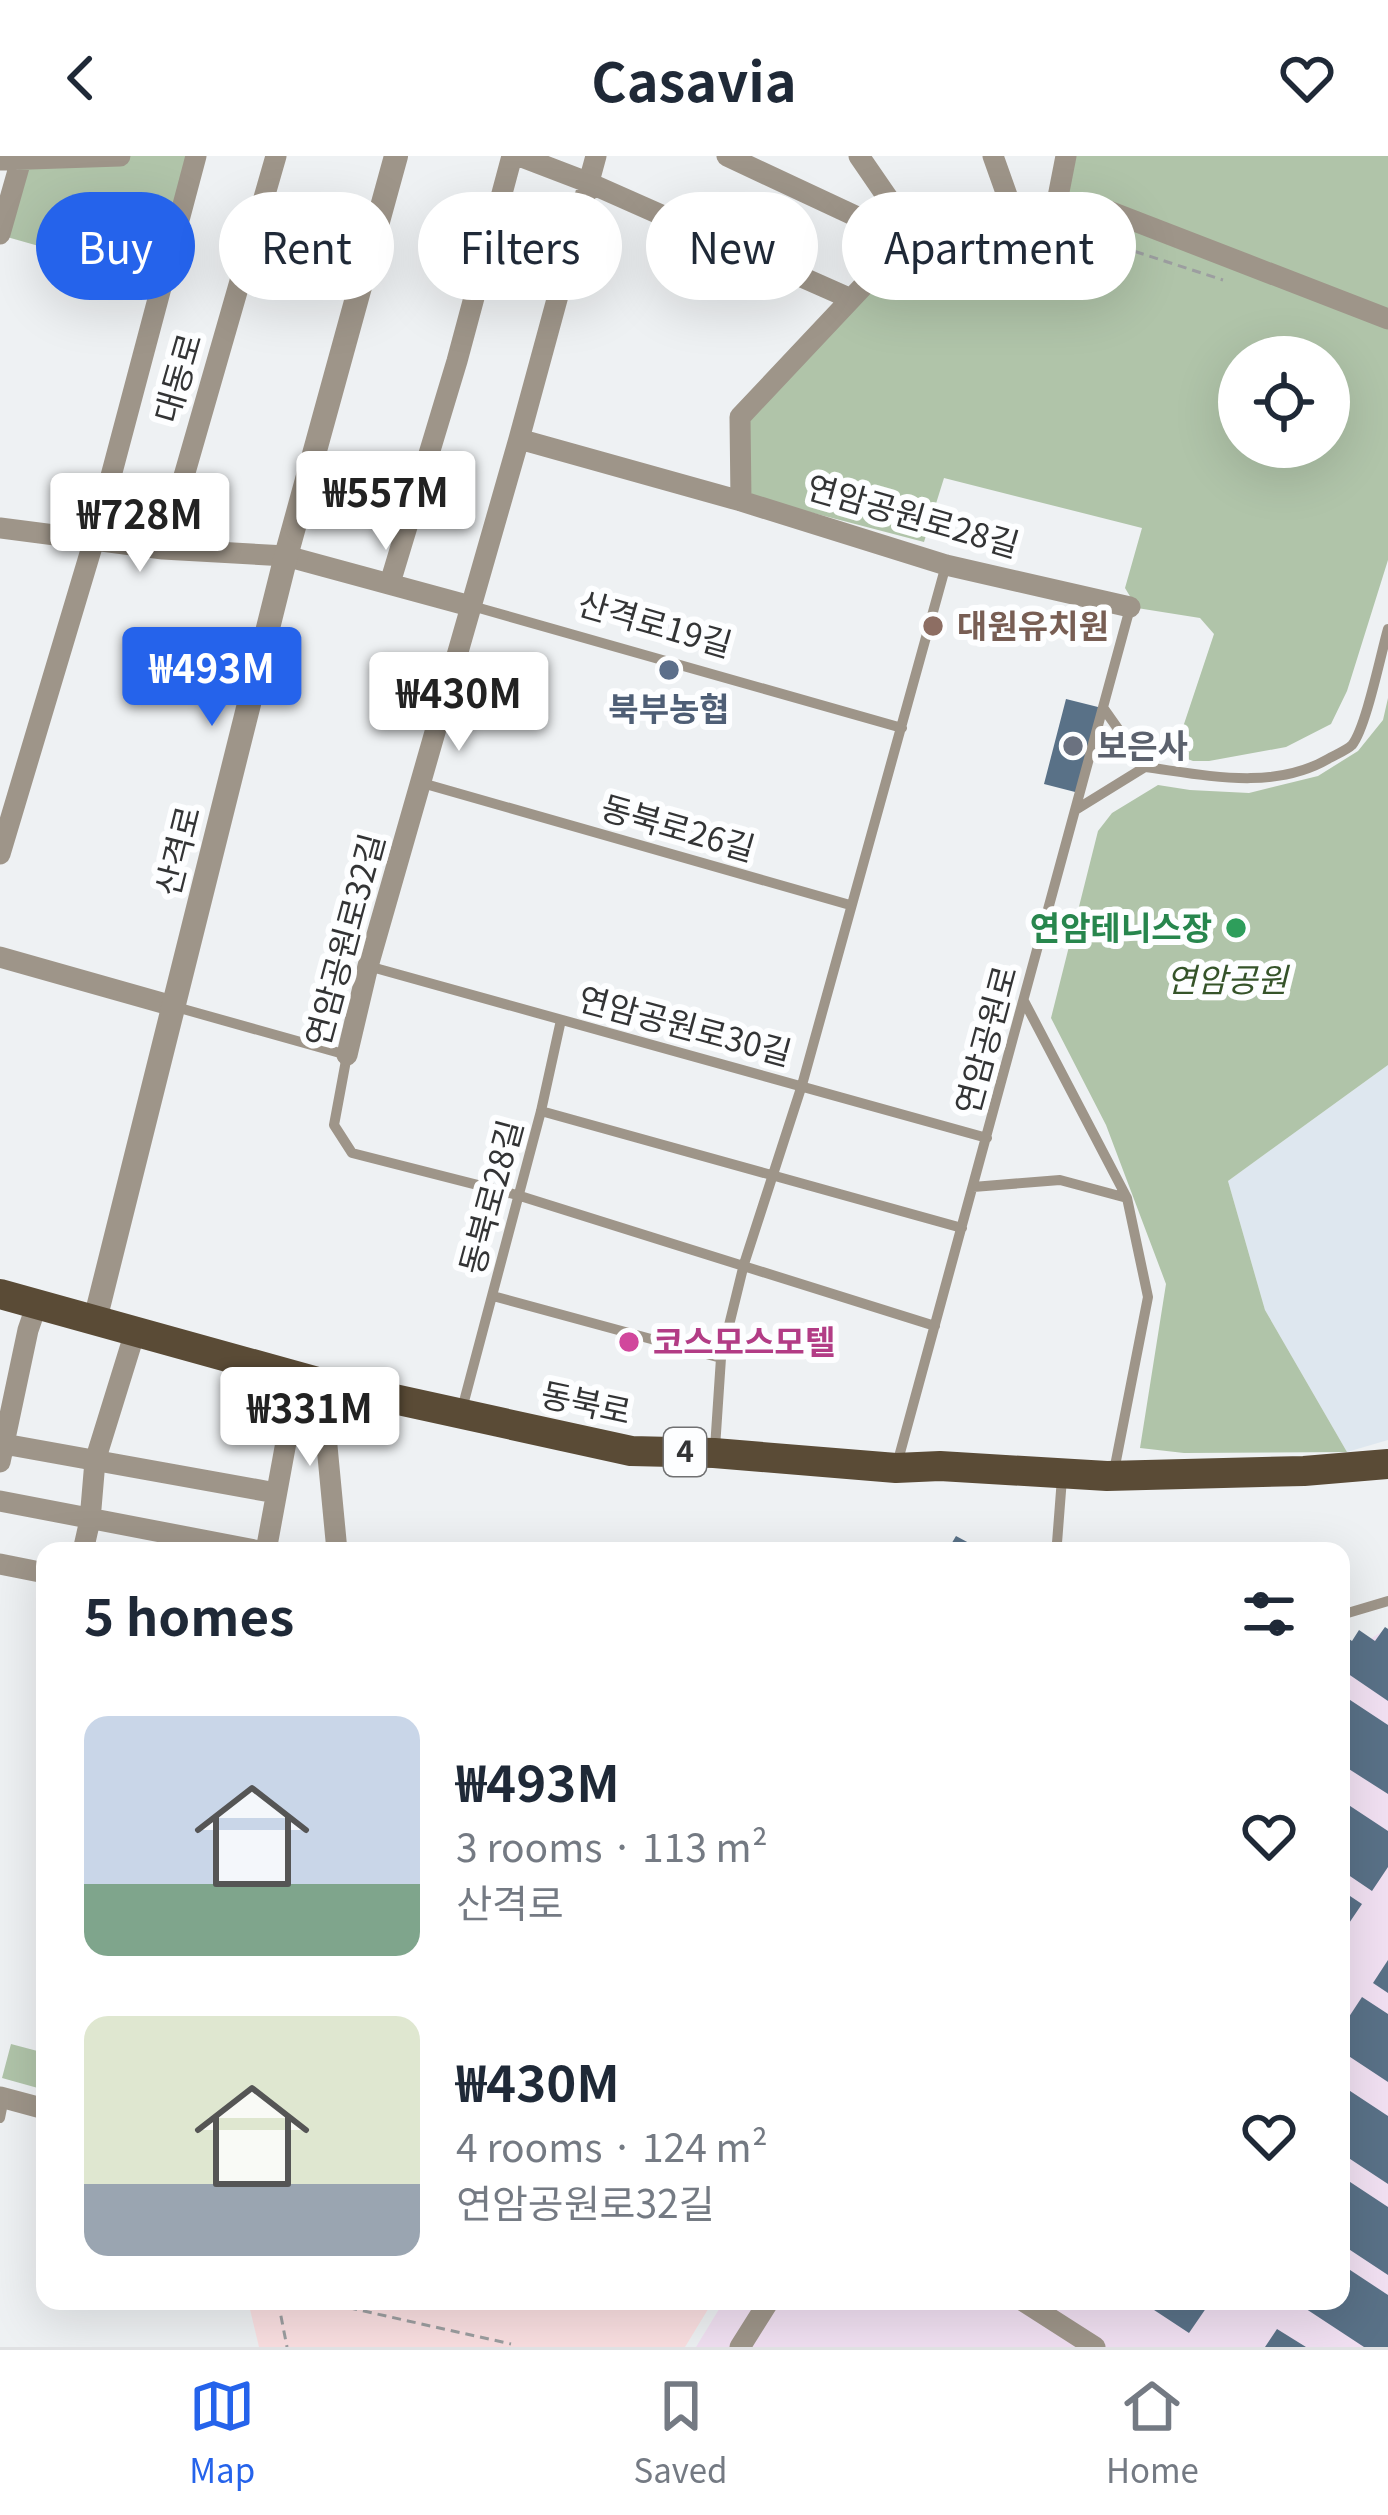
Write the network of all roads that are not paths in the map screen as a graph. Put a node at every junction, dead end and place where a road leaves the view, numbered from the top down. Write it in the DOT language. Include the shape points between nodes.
graph roads {
  1 [pos="120,156"];
  2 [pos="196,156"];
  3 [pos="276,156"];
  4 [pos="396,156"];
  5 [pos="515,156"];
  6 [pos="596,156"];
  7 [pos="727,156"];
  8 [pos="859,156"];
  9 [pos="993,156"];
  10 [pos="1066,156"];
  11 [pos="10,160"];
  12 [pos="587,182"];
  13 [pos="884,192"];
  14 [pos="1006,192"];
  15 [pos="1059,192"];
  16 [pos="842,210"];
  17 [pos="1136,222"];
  18 [pos="0,234"];
  19 [pos="842,295"];
  20 [pos="847,300"];
  21 [pos="1388,319"];
  22 [pos="519,440"];
  23 [pos="741,501"];
  24 [pos="0,528"];
  25 [pos="94,540"];
  26 [pos="163,549"];
  27 [pos="286,556"];
  28 [pos="946,565"];
  29 [pos="390,584"];
  30 [pos="470,606"];
  31 [pos="1130,607"];
  32 [pos="1388,628"];
  33 [pos="1104,709"];
  34 [pos="902,728"];
  35 [pos="1145,767"];
  36 [pos="1088,768"];
  37 [pos="422,783"];
  38 [pos="1077,809"];
  39 [pos="0,854"];
  40 [pos="850,905"];
  41 [pos="0,957"];
  42 [pos="368,966"];
  43 [pos="1024,1001"];
  44 [pos="173,1006"];
  45 [pos="561,1020"];
  46 [pos="347,1054"];
  47 [pos="802,1085"];
  48 [pos="542,1111"];
  49 [pos="987,1138"];
  50 [pos="772,1176"];
  51 [pos="973,1187"];
  52 [pos="518,1195"];
  53 [pos="1127,1198"];
  54 [pos="962,1228"];
  55 [pos="744,1264"];
  56 [pos="0,1294"];
  57 [pos="493,1296"];
  58 [pos="37,1304"];
  59 [pos="95,1319"];
  60 [pos="935,1326"];
  61 [pos="135,1332"];
  62 [pos="721,1358"];
  63 [pos="310,1380"];
  64 [pos="5,1412"];
  65 [pos="461,1413"];
  66 [pos="2,1453"];
  67 [pos="714,1453"];
  68 [pos="95,1461"];
  69 [pos="1388,1464"];
  70 [pos="896,1468"];
  71 [pos="1062,1473"];
  72 [pos="1113,1476"];
  73 [pos="276,1493"];
  74 [pos="0,1501"];
  75 [pos="90,1520"];
  76 [pos="85,1542"];
  77 [pos="213,1542"];
  78 [pos="265,1542"];
  79 [pos="336,1542"];
  80 [pos="1057,1542"];
  81 [pos="0,1564"];
  82 [pos="36,1571"];
  83 [pos="1388,1601"];
  84 [pos="1350,1612"];
  85 [pos="1,2105"];
  86 [pos="36,2108"];
  87 [pos="762,2310"];
  88 [pos="1037,2310"];
  89 [pos="740,2347"];
  90 [pos="1095,2347"];
  1 -- 11 [label="street"];
  2 -- 25 [label="street"];
  3 -- 26 [label="street, 대동로"];
  4 -- 27 [label="street, 산격로"];
  5 -- 12 [label="street"];
  5 -- 29 [label="street"];
  6 -- 12 [label="street, 연암공원로32길"];
  7 -- 16 [label="street"];
  8 -- 13 [label="street"];
  9 -- 14 [label="street"];
  10 -- 15 [label="street"];
  11 -- 18 [label="street"];
  12 -- 19 [label="street"];
  12 -- 22 [label="street, 연암공원로32길"];
  17 -- 21 [label="street"];
  20 -- 23 [label="street" via="740,418"];
  22 -- 23 [label="street, 연암공원로28길"];
  22 -- 30 [label="street, 연암공원로32길"];
  23 -- 28 [label="street, 연암공원로28길"];
  24 -- 25 [label="street"];
  25 -- 26 [label="street"];
  25 -- 39 [label="street"];
  26 -- 27 [label="street"];
  27 -- 29 [label="street, 산격로19길"];
  27 -- 44 [label="street, 산격로"];
  28 -- 31 [label="street, 연암공원로28길"];
  28 -- 34 [label="lane"];
  29 -- 30 [label="street, 산격로19길"];
  30 -- 34 [label="lane, 산격로19길"];
  30 -- 37 [label="street, 연암공원로32길"];
  31 -- 33 [label="lane, 연암공원로28길"];
  32 -- 35 [label="lane" via="1352,745 1314,767 1276,778"];
  33 -- 35 [label="lane"];
  33 -- 36 [label="lane, 연암공원로28길"];
  34 -- 40 [label="lane"];
  35 -- 38 [label="lane"];
  36 -- 38 [label="lane, 연암공원로"];
  37 -- 40 [label="lane, 동북로26길"];
  37 -- 42 [label="street, 연암공원로32길"];
  38 -- 43 [label="lane, 연암공원로"];
  40 -- 47 [label="lane"];
  41 -- 44 [label="street"];
  42 -- 45 [label="lane, 연암공원로30길"];
  42 -- 46 [label="street, 연암공원로32길"];
  43 -- 49 [label="lane, 연암공원로"];
  43 -- 53 [label="lane"];
  44 -- 46 [label="lane"];
  44 -- 59 [label="street, 산격로"];
  45 -- 47 [label="lane, 연암공원로30길"];
  45 -- 48 [label="lane, 동북로28길"];
  46 -- 52 [label="lane, 연암공원로32길" via="334,1126 352,1153"];
  47 -- 49 [label="lane, 연암공원로30길"];
  47 -- 50 [label="lane"];
  48 -- 50 [label="lane, 동북로28길"];
  48 -- 52 [label="lane, 동북로28길"];
  49 -- 51 [label="lane, 연암공원로"];
  50 -- 54 [label="lane"];
  50 -- 55 [label="lane"];
  51 -- 53 [label="lane" via="1060,1180"];
  51 -- 54 [label="lane, 연암공원로"];
  52 -- 55 [label="lane, 연암공원로32길"];
  52 -- 57 [label="lane, 동북로28길"];
  53 -- 72 [label="lane" via="1148,1297"];
  54 -- 60 [label="lane, 연암공원로"];
  55 -- 60 [label="lane, 연암공원로32길"];
  55 -- 62 [label="lane"];
  56 -- 58 [label="main road, 동북로 / 4"];
  57 -- 62 [label="lane, 동북로28길"];
  57 -- 65 [label="lane, 동북로28길"];
  58 -- 59 [label="main road, 동북로 / 4"];
  58 -- 64 [label="street"];
  59 -- 61 [label="main road, 동북로 / 4"];
  60 -- 70 [label="lane, 연암공원로"];
  61 -- 63 [label="main road, 동북로 / 4"];
  61 -- 68 [label="street"];
  62 -- 67 [label="lane"];
  63 -- 65 [label="main road, 동북로 / 4"];
  63 -- 73 [label="street"];
  63 -- 79 [label="street"];
  64 -- 66 [label="street"];
  65 -- 67 [label="main road, 동북로 / 4" via="631,1451"];
  66 -- 68 [label="street"];
  67 -- 70 [label="main road, 동북로 / 4"];
  68 -- 73 [label="street"];
  68 -- 75 [label="street"];
  69 -- 72 [label="main road, 동북로 / 4"];
  70 -- 71 [label="main road, 동북로 / 4"];
  71 -- 72 [label="main road, 동북로 / 4"];
  71 -- 80 [label="lane"];
  73 -- 78 [label="street"];
  74 -- 75 [label="street"];
  75 -- 76 [label="street"];
  75 -- 77 [label="street"];
  81 -- 82 [label="street"];
  83 -- 84 [label="lane"];
  85 -- 86 [label="street"];
  87 -- 89 [label="street"];
  88 -- 90 [label="street"];
}
